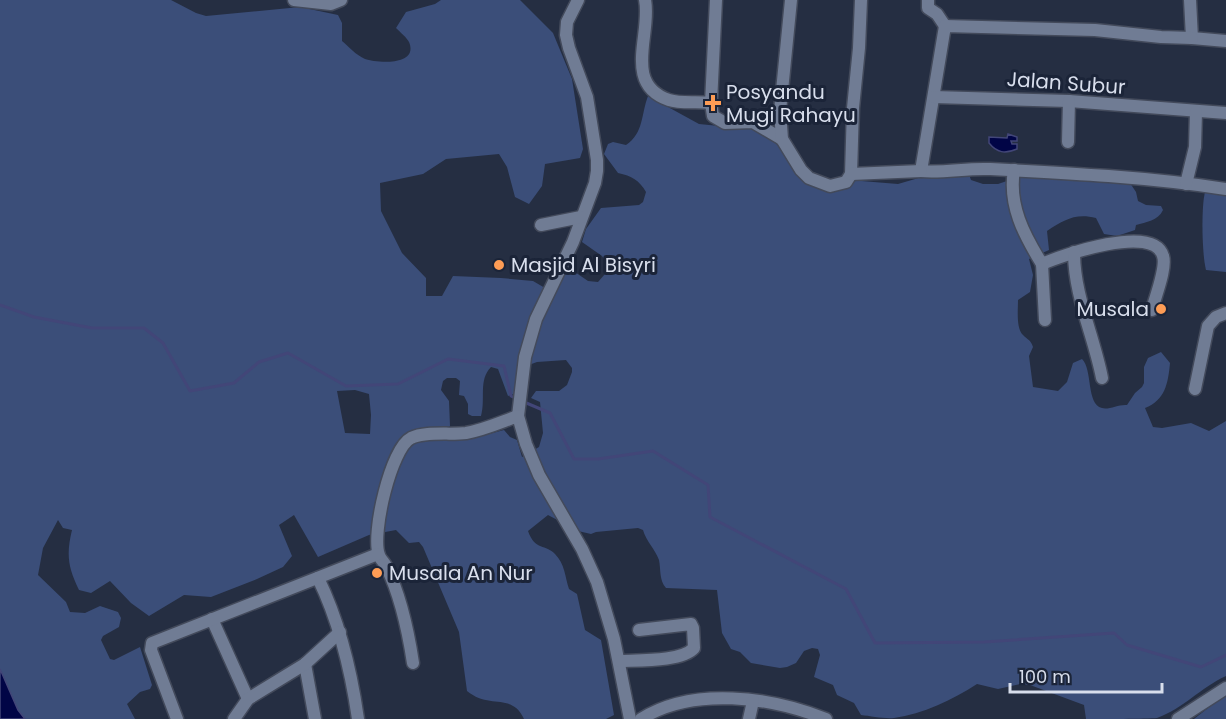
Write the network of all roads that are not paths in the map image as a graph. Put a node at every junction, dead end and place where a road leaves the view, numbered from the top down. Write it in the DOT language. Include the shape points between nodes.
graph roads {
  1 [pos="294,0"];
  2 [pos="341,0"];
  3 [pos="578,0"];
  4 [pos="645,0"];
  5 [pos="716,0"];
  6 [pos="791,0"];
  7 [pos="861,0"];
  8 [pos="928,0"];
  9 [pos="1190,0"];
  10 [pos="945,26"];
  11 [pos="1192,38"];
  12 [pos="1226,41"];
  13 [pos="934,97"];
  14 [pos="1069,101"];
  15 [pos="711,103"];
  16 [pos="1196,112"];
  17 [pos="1226,113"];
  18 [pos="782,138"];
  19 [pos="1068,142"];
  20 [pos="1014,170"];
  21 [pos="921,171"];
  22 [pos="851,174"];
  23 [pos="1186,184"];
  24 [pos="1226,189"];
  25 [pos="581,217"];
  26 [pos="540,225"];
  27 [pos="1074,252"];
  28 [pos="1042,264"];
  29 [pos="1152,310"];
  30 [pos="1226,313"];
  31 [pos="1045,320"];
  32 [pos="1102,378"];
  33 [pos="1196,389"];
  34 [pos="519,411"];
  35 [pos="378,554"];
  36 [pos="318,578"];
  37 [pos="212,619"];
  38 [pos="639,630"];
  39 [pos="340,632"];
  40 [pos="619,661"];
  41 [pos="413,663"];
  42 [pos="305,664"];
  43 [pos="1226,688"];
  44 [pos="248,699"];
  45 [pos="753,701"];
  46 [pos="177,719"];
  47 [pos="234,719"];
  48 [pos="315,719"];
  49 [pos="358,719"];
  50 [pos="630,719"];
  51 [pos="641,719"];
  52 [pos="749,719"];
  53 [pos="826,719"];
  54 [pos="1178,719"];
  1 -- 2 [label="street" via="331,4"];
  3 -- 25 [label="street" via="567,22 566,35 587,97 597,160 596,183"];
  4 -- 15 [label="street" via="642,71 646,83 670,100"];
  5 -- 15 [label="street"];
  6 -- 18 [label="street" via="780,111"];
  7 -- 22 [label="street"];
  8 -- 10 [label="street" via="928,8"];
  9 -- 11 [label="street"];
  10 -- 11 [label="street" via="1095,30"];
  10 -- 13 [label="street"];
  11 -- 12 [label="street"];
  13 -- 14 [label="street, Jalan Subur"];
  13 -- 21 [label="street"];
  14 -- 16 [label="street, Jalan Subur"];
  14 -- 19 [label="street"];
  15 -- 18 [label="street" via="718,121 753,122"];
  16 -- 17 [label="street, Jalan Subur"];
  16 -- 23 [label="street" via="1195,147"];
  18 -- 22 [label="street" via="809,178 830,186 846,182"];
  20 -- 21 [label="street"];
  20 -- 23 [label="street"];
  20 -- 28 [label="street" via="1015,208"];
  21 -- 22 [label="street"];
  23 -- 24 [label="street"];
  25 -- 26 [label="street"];
  25 -- 34 [label="street" via="536,319 525,357"];
  27 -- 28 [label="street"];
  27 -- 29 [label="street" via="1135,240 1155,245 1164,259"];
  27 -- 32 [label="street" via="1080,301"];
  28 -- 31 [label="street"];
  30 -- 33 [label="street" via="1208,326"];
  34 -- 35 [label="street" via="479,430 415,437 404,444 383,497"];
  34 -- 40 [label="street" via="526,444 539,476 597,582"];
  35 -- 36 [label="street"];
  35 -- 41 [label="street" via="402,608"];
  36 -- 37 [label="street"];
  36 -- 39 [label="street"];
  37 -- 44 [label="street"];
  37 -- 46 [label="street" via="152,642 151,650"];
  38 -- 40 [label="street" via="691,624 694,648 675,656"];
  39 -- 42 [label="street"];
  39 -- 49 [label="street"];
  40 -- 50 [label="street"];
  42 -- 44 [label="street"];
  42 -- 48 [label="street"];
  43 -- 54 [label="street"];
  44 -- 47 [label="street"];
  45 -- 51 [label="street" via="695,699 665,706"];
  45 -- 52 [label="street"];
  45 -- 53 [label="street" via="787,705"];
}
